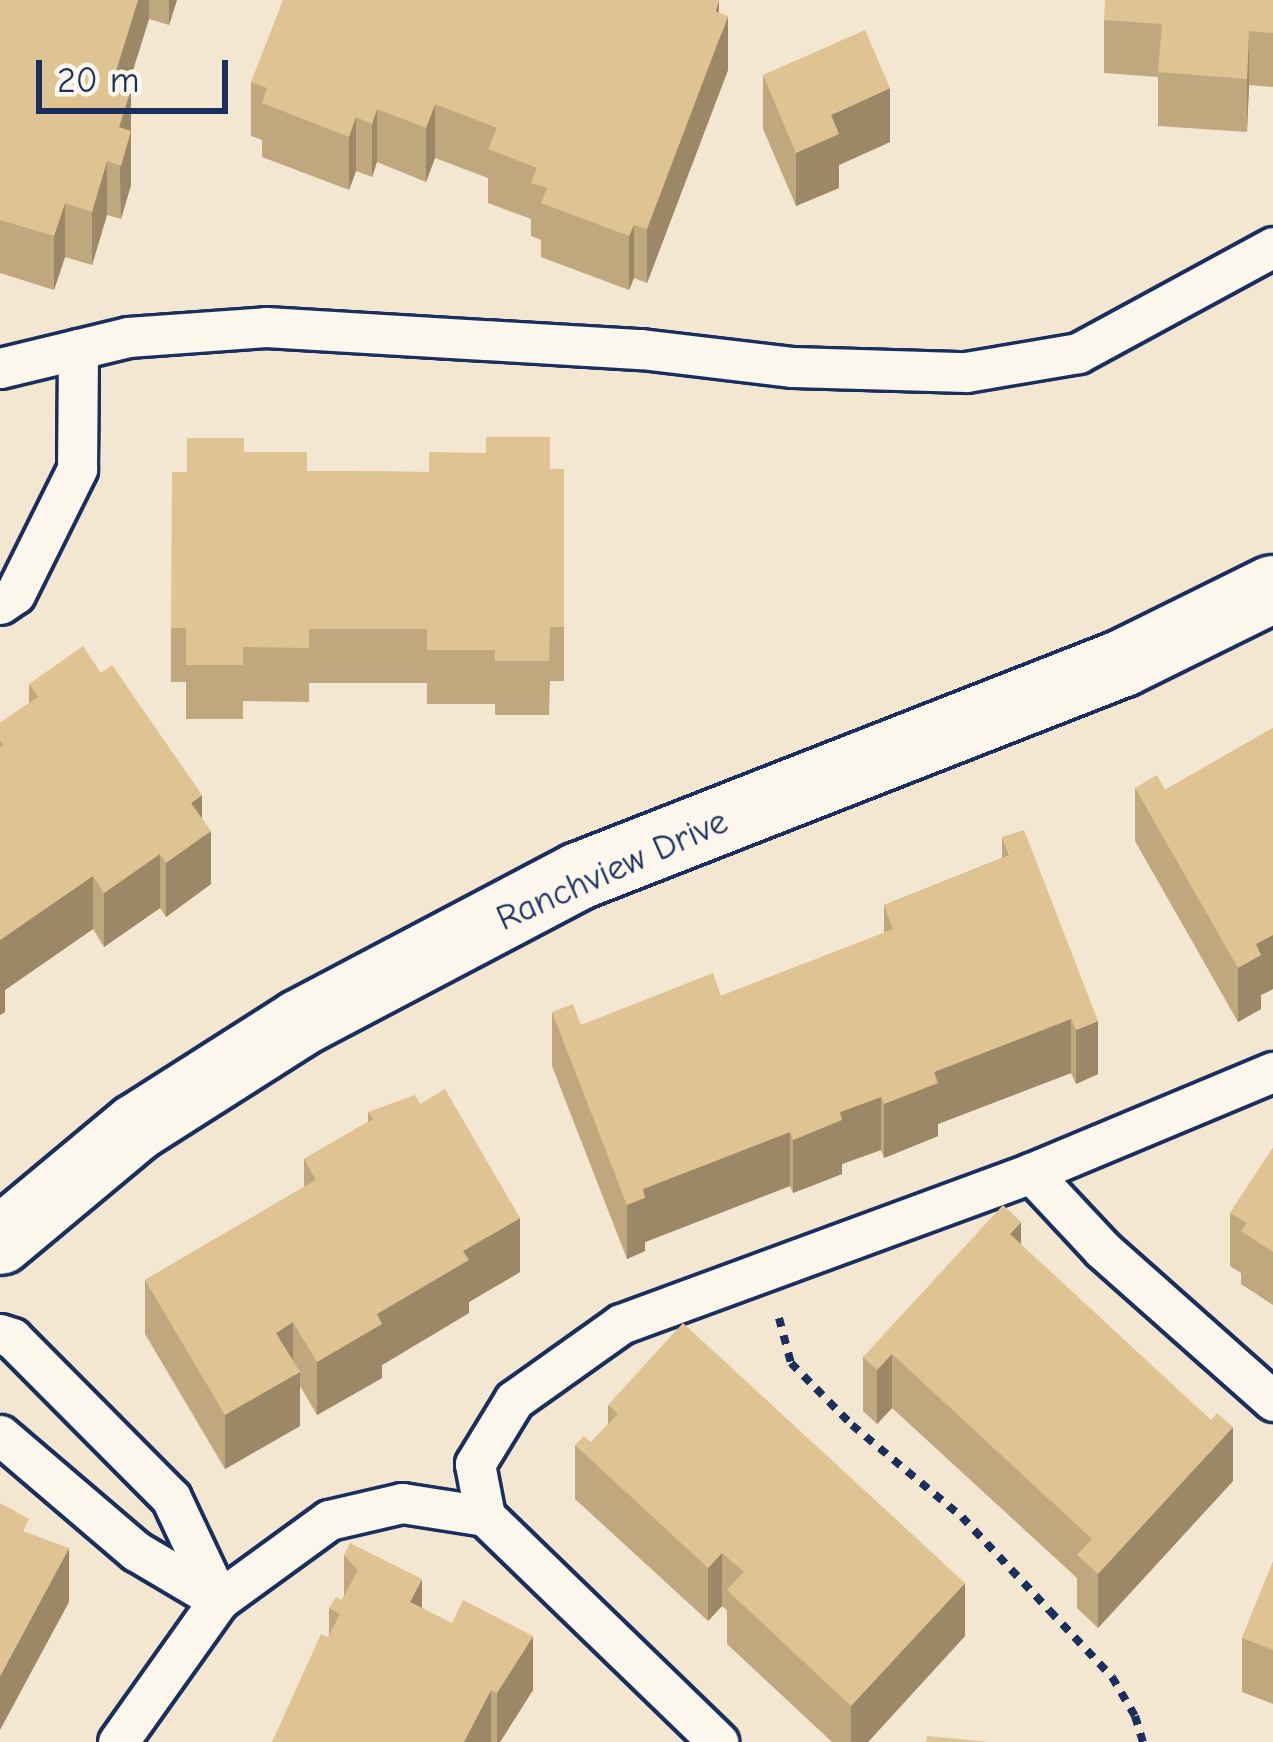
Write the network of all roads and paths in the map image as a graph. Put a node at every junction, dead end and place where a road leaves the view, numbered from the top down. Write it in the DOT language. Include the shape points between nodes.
graph roads {
  1 [pos="1273,247"];
  2 [pos="78,349"];
  3 [pos="0,368"];
  4 [pos="1273,589"];
  5 [pos="0,604"];
  6 [pos="1273,1072"];
  7 [pos="1031,1173"];
  8 [pos="0,1241"];
  9 [pos="766,1270"];
  10 [pos="0,1334"];
  11 [pos="1273,1401"];
  12 [pos="0,1435"];
  13 [pos="485,1516"];
  14 [pos="219,1600"];
  15 [pos="118,1742"];
  16 [pos="718,1742"];
  17 [pos="1143,1742"];
  1 -- 2 [label="lane" via="1078,353 966,372 793,367 641,349 266,326"];
  2 -- 3 [label="lane"];
  2 -- 5 [label="lane" via="77,469 15,594"];
  4 -- 8 [label="street, Ranchview Drive" via="1123,663 579,876 300,1023 137,1127"];
  6 -- 7 [label="lane"];
  7 -- 9 [label="lane"];
  7 -- 11 [label="lane" via="1102,1249"];
  9 -- 13 [label="lane" via="621,1324 514,1400 475,1464"];
  9 -- 17 [label="path" via="791,1363 962,1517 1066,1627 1112,1677"];
  10 -- 14 [label="lane" via="171,1498"];
  12 -- 14 [label="lane" via="136,1550"];
  13 -- 14 [label="lane" via="402,1503 329,1520"];
  13 -- 16 [label="lane"];
  14 -- 15 [label="lane"];
}
